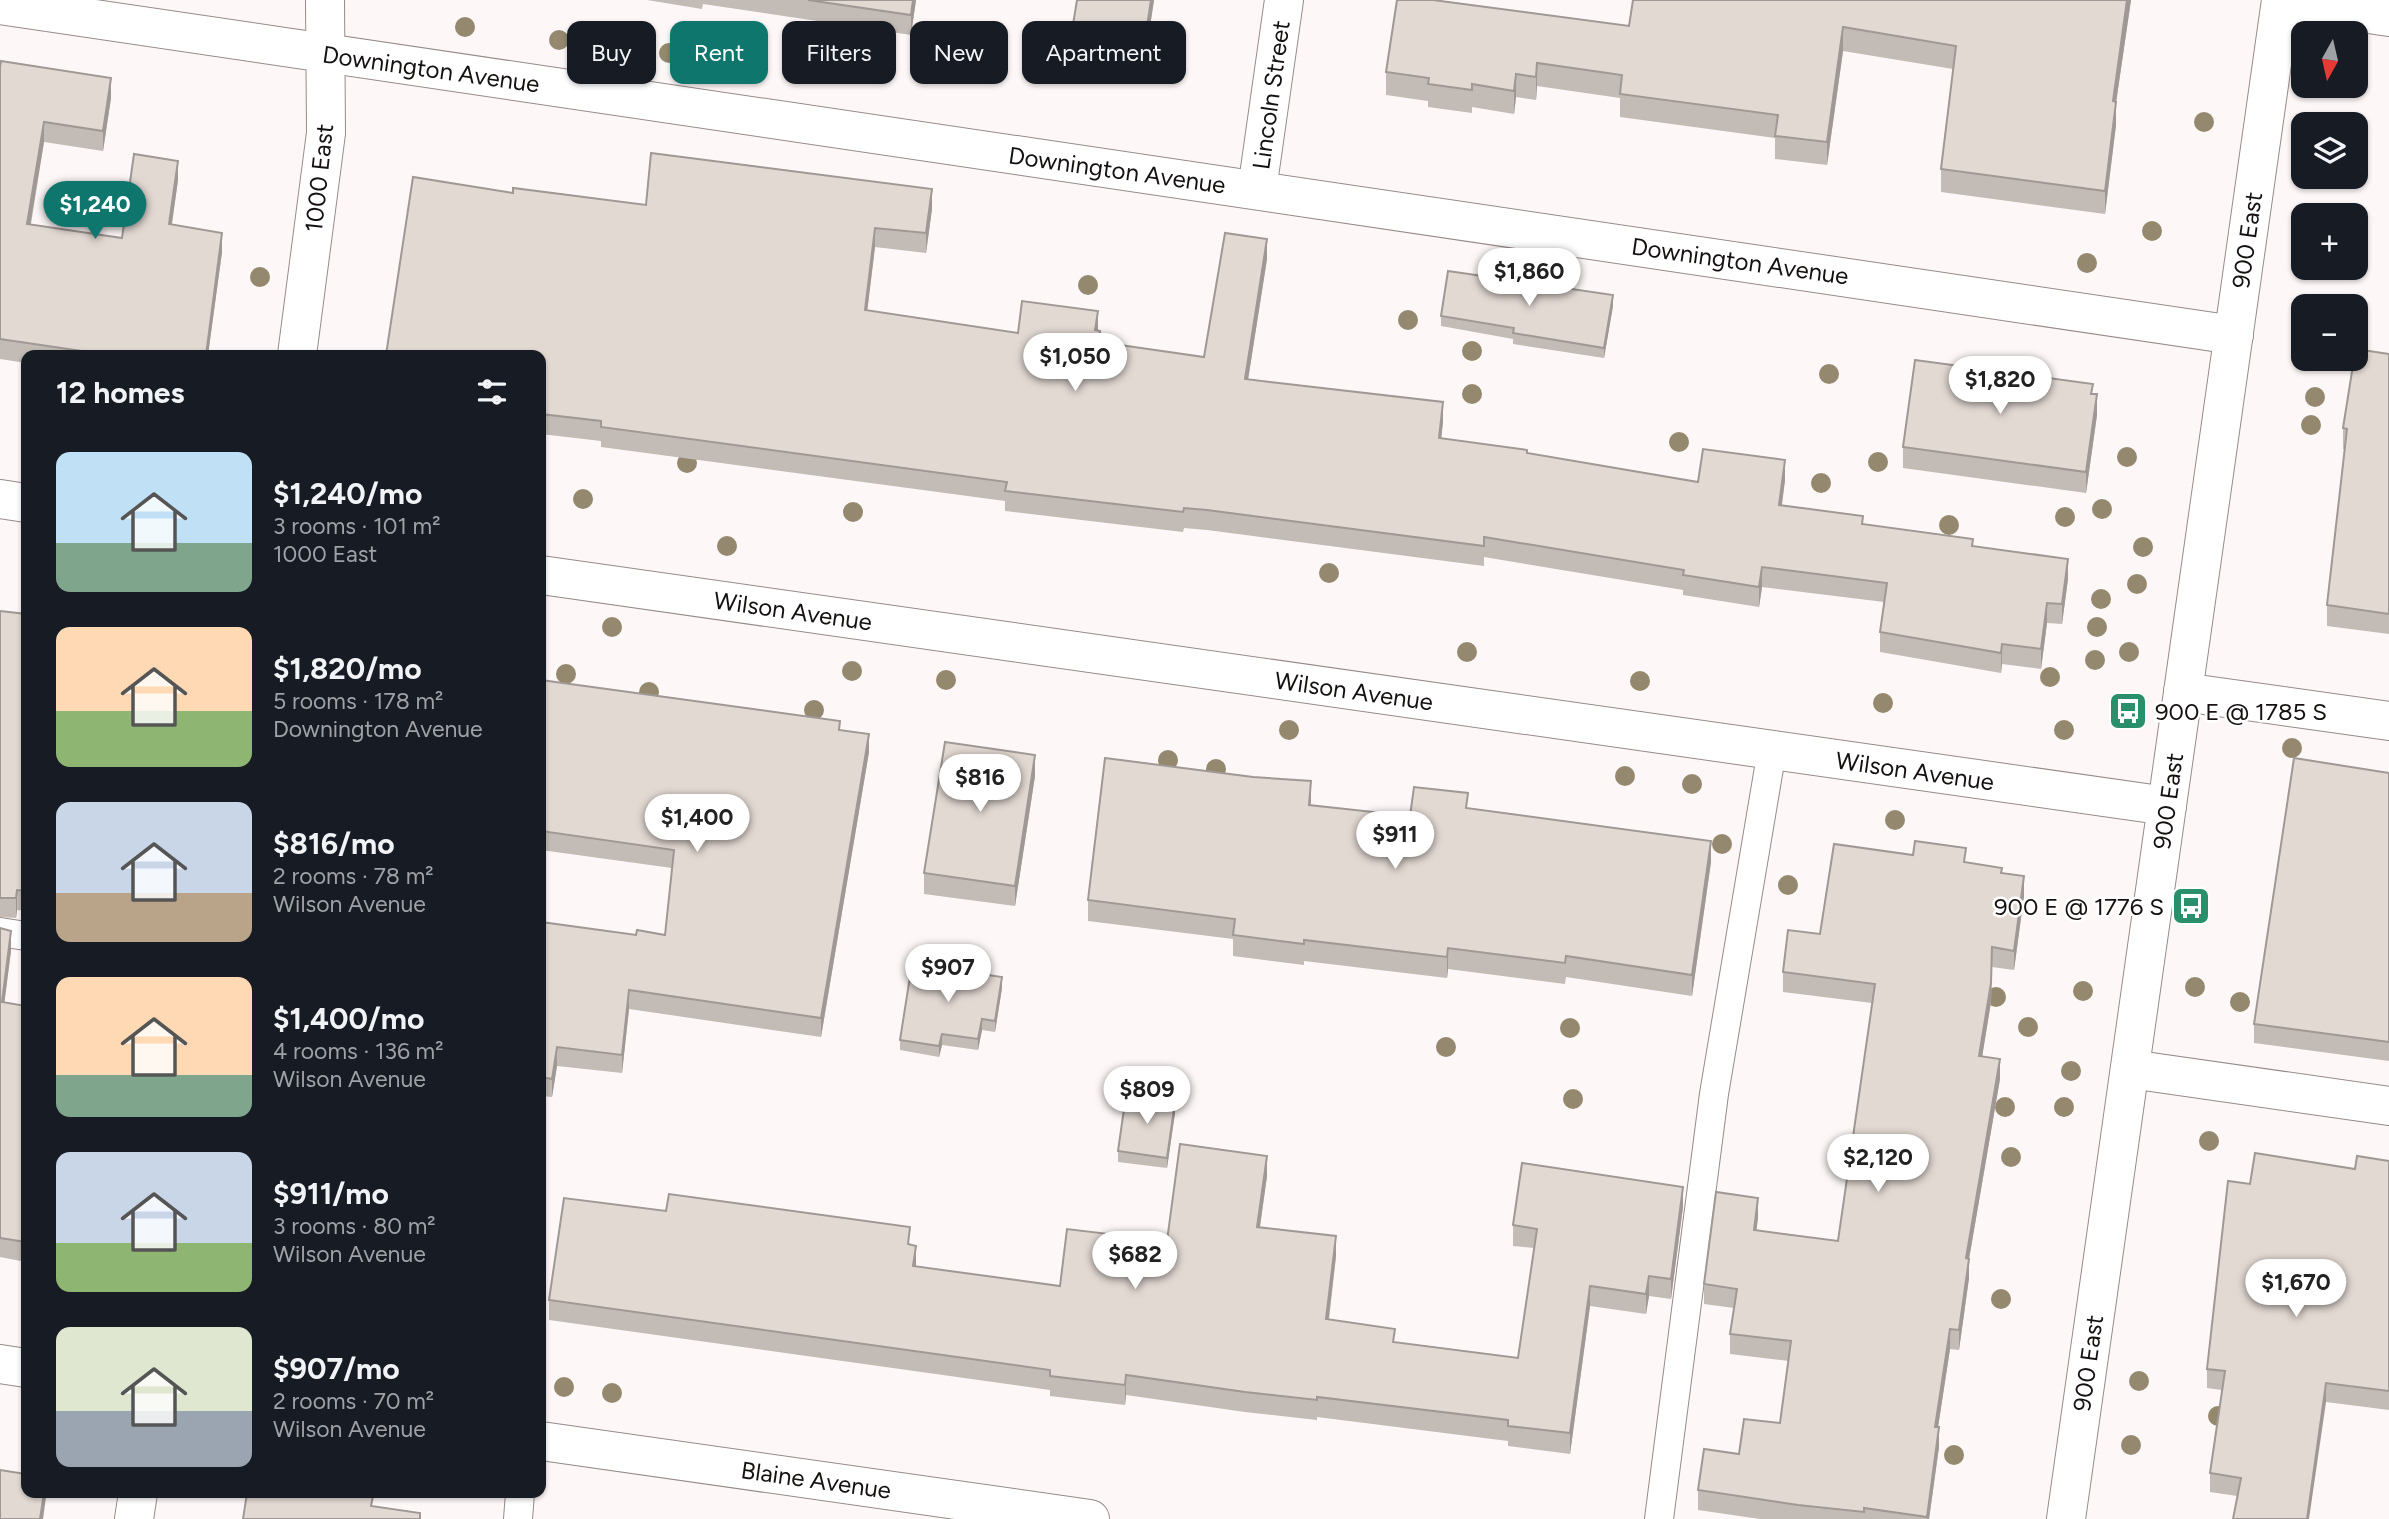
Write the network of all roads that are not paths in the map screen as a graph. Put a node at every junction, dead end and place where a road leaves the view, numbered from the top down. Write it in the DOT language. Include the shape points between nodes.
graph roads {
  1 [pos="325,0"];
  2 [pos="1284,0"];
  3 [pos="2281,0"];
  4 [pos="0,5"];
  5 [pos="2389,17"];
  6 [pos="326,53"];
  7 [pos="1257,190"];
  8 [pos="2234,335"];
  9 [pos="298,350"];
  10 [pos="0,499"];
  11 [pos="21,502"];
  12 [pos="546,576"];
  13 [pos="2183,692"];
  14 [pos="2389,721"];
  15 [pos="1772,750"];
  16 [pos="2167,806"];
  17 [pos="0,932"];
  18 [pos="21,935"];
  19 [pos="2130,1069"];
  20 [pos="2389,1106"];
  21 [pos="0,1364"];
  22 [pos="21,1367"];
  23 [pos="546,1442"];
  24 [pos="137,1498"];
  25 [pos="520,1498"];
  26 [pos="134,1519"];
  27 [pos="518,1519"];
  28 [pos="1090,1519"];
  29 [pos="1659,1519"];
  30 [pos="2066,1519"];
  1 -- 6 [label="street, 1000 East"];
  2 -- 7 [label="street, Lincoln Street"];
  3 -- 5 [label="street"];
  3 -- 8 [label="street, 900 East"];
  4 -- 6 [label="street, Downington Avenue"];
  6 -- 7 [label="street, Downington Avenue"];
  6 -- 9 [label="street, 1000 East" via="326,133"];
  7 -- 8 [label="street, Downington Avenue"];
  8 -- 13 [label="street, 900 East"];
  10 -- 11 [label="street"];
  12 -- 15 [label="street, Wilson Avenue"];
  13 -- 14 [label="street"];
  13 -- 16 [label="street, 900 East"];
  15 -- 16 [label="street, Wilson Avenue"];
  15 -- 29 [label="lane" via="1714,1094"];
  16 -- 19 [label="street, 900 East"];
  17 -- 18 [label="lane"];
  19 -- 20 [label="street"];
  19 -- 30 [label="street, 900 East"];
  21 -- 22 [label="street"];
  23 -- 28 [label="street, Blaine Avenue"];
  24 -- 26 [label="street"];
  25 -- 27 [label="lane"];
}
